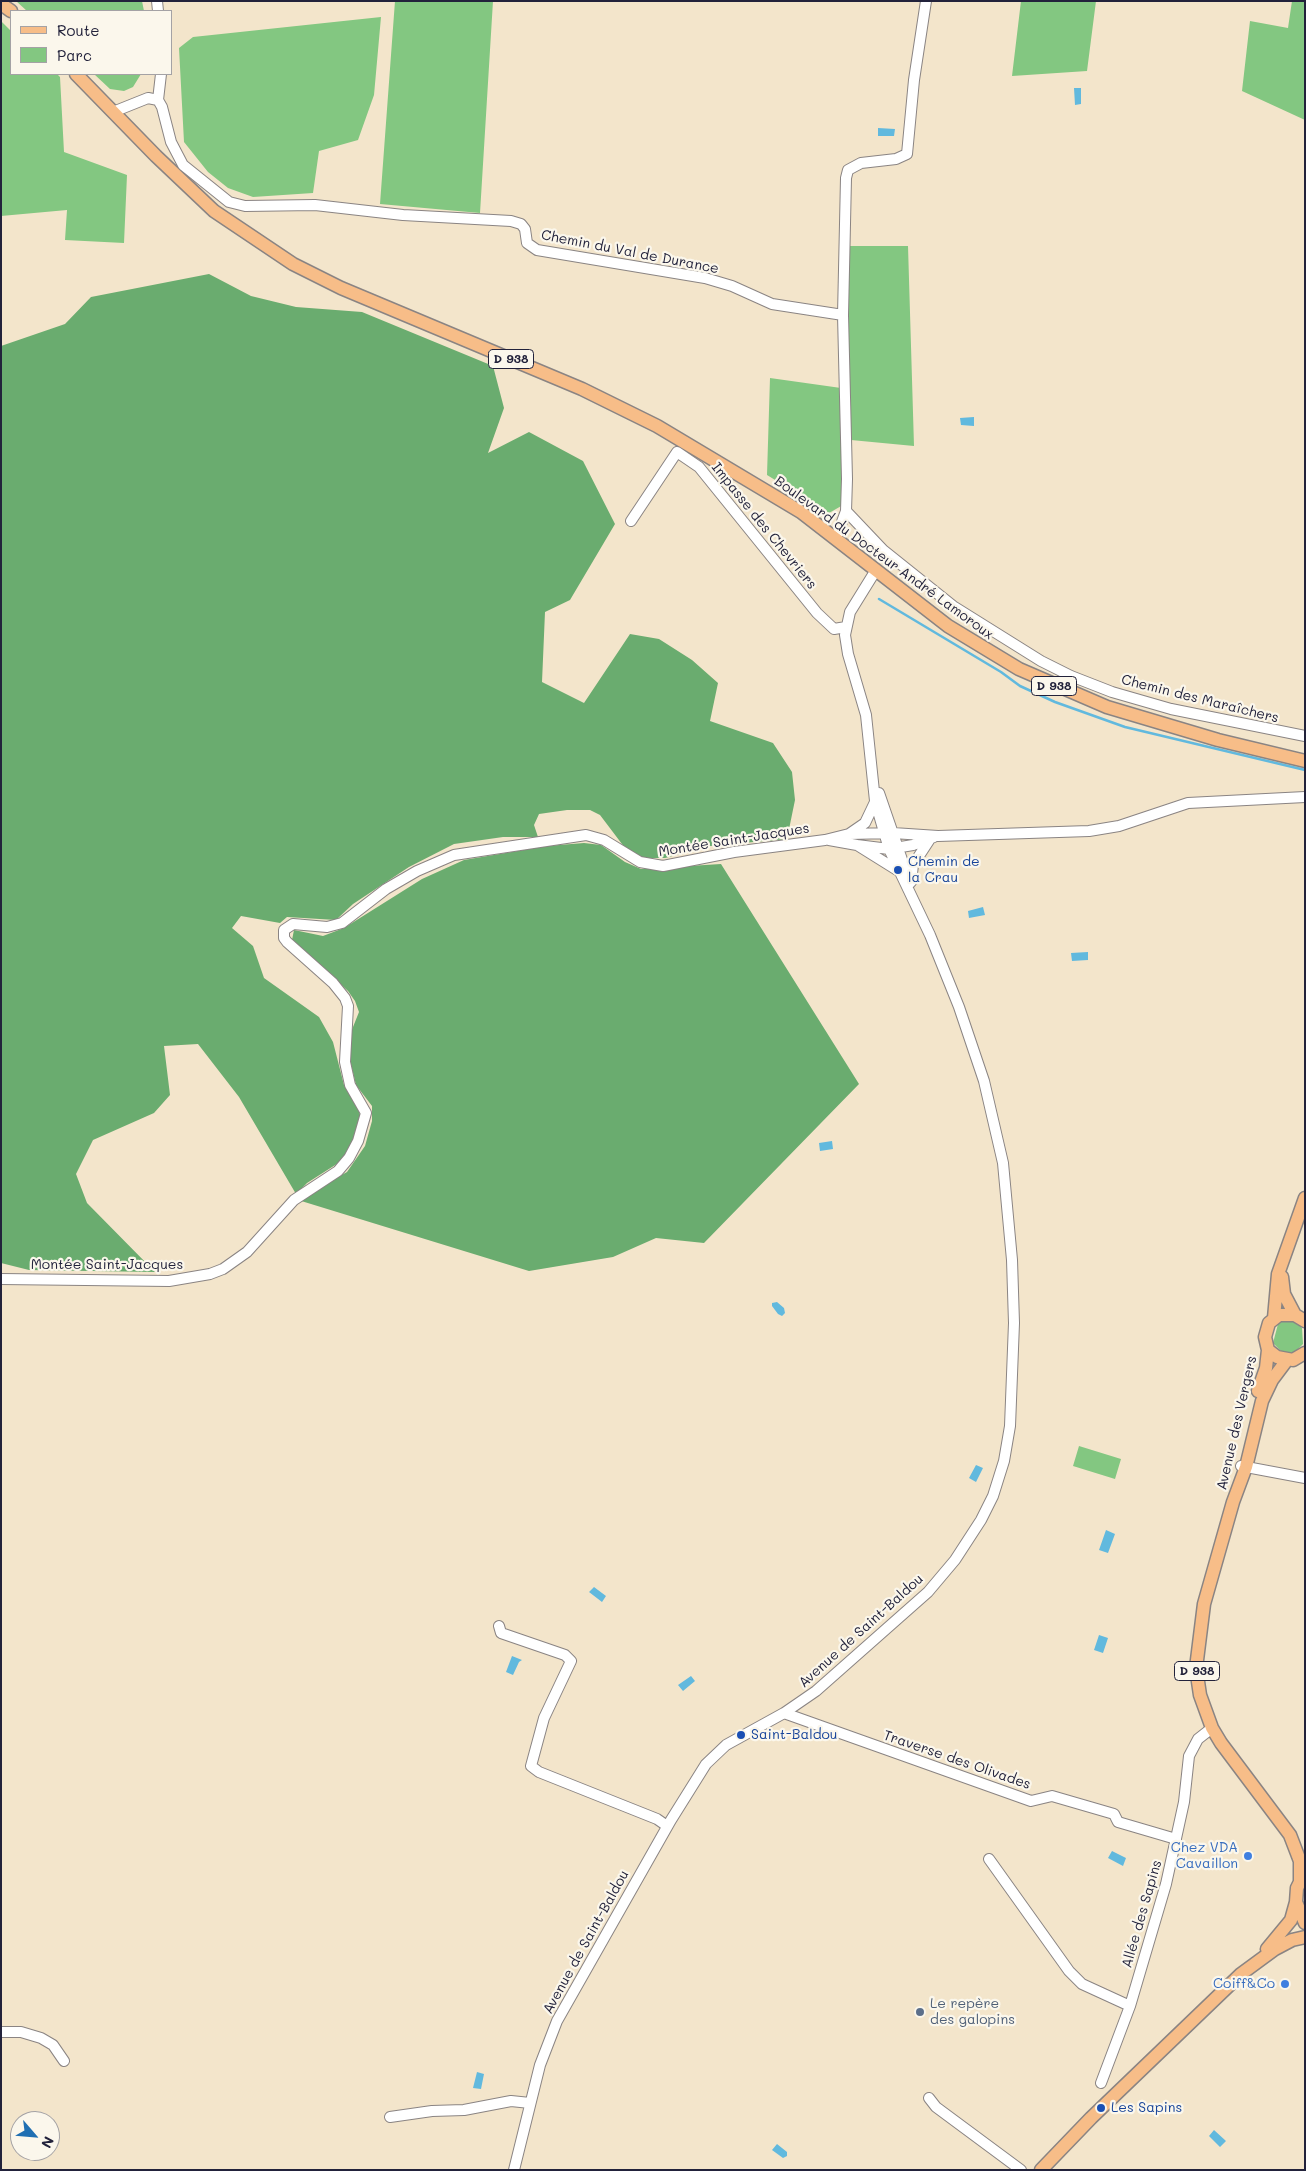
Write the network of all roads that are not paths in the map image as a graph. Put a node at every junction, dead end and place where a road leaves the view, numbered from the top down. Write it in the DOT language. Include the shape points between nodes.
graph roads {
  1 [pos="926,1"];
  2 [pos="77,75"];
  3 [pos="161,75"];
  4 [pos="158,100"];
  5 [pos="113,112"];
  6 [pos="843,316"];
  7 [pos="846,511"];
  8 [pos="631,521"];
  9 [pos="836,538"];
  10 [pos="876,570"];
  11 [pos="846,626"];
  12 [pos="1189,731"];
  13 [pos="1305,736"];
  14 [pos="1304,758"];
  15 [pos="874,778"];
  16 [pos="1305,797"];
  17 [pos="875,801"];
  18 [pos="888,833"];
  19 [pos="849,834"];
  20 [pos="934,837"];
  21 [pos="825,840"];
  22 [pos="857,845"];
  23 [pos="893,848"];
  24 [pos="898,870"];
  25 [pos="910,883"];
  26 [pos="914,898"];
  27 [pos="1305,1198"];
  28 [pos="1284,1256"];
  29 [pos="1,1279"];
  30 [pos="1274,1318"];
  31 [pos="1302,1319"];
  32 [pos="1268,1350"];
  33 [pos="1305,1353"];
  34 [pos="1287,1360"];
  35 [pos="1244,1466"];
  36 [pos="1305,1478"];
  37 [pos="499,1626"];
  38 [pos="784,1713"];
  39 [pos="1212,1728"];
  40 [pos="1279,1820"];
  41 [pos="668,1826"];
  42 [pos="1176,1839"];
  43 [pos="1305,1844"];
  44 [pos="989,1859"];
  45 [pos="1302,1878"];
  46 [pos="1296,1902"];
  47 [pos="1305,1923"];
  48 [pos="1305,1936"];
  49 [pos="1248,1968"];
  50 [pos="1130,2006"];
  51 [pos="1,2032"];
  52 [pos="64,2061"];
  53 [pos="1101,2082"];
  54 [pos="929,2098"];
  55 [pos="530,2103"];
  56 [pos="390,2117"];
  57 [pos="514,2170"];
  58 [pos="1021,2170"];
  59 [pos="1041,2170"];
  1 -- 6 [label="street" via="914,80 908,154 896,159 861,163 848,170"];
  2 -- 5 [label="main road, D 938"];
  3 -- 4 [label="street"];
  4 -- 5 [label="street" via="148,98"];
  4 -- 6 [label="street, Chemin du Val de Durance" via="171,142 183,165 229,202 245,206 315,206 403,216 511,220 521,224 528,243 537,250 704,278 732,286 772,304"];
  5 -- 9 [label="main road, Boulevard du Docteur André Lamoroux / D 938" via="192,192 246,234 293,264 657,426 772,494"];
  6 -- 7 [label="street" via="848,445"];
  7 -- 9 [label="street"];
  7 -- 13 [label="street, Chemin des Maraîchers" via="883,550 954,606 1033,657 1071,676 1171,709"];
  8 -- 11 [label="street, Impasse des Chevriers" via="677,452 699,467 817,613 834,628"];
  9 -- 10 [label="main road, Boulevard du Docteur André Lamoroux / D 938"];
  10 -- 11 [label="street, Avenue de Saint-Baldou" via="856,600"];
  10 -- 12 [label="main road, Boulevard du Docteur André Lamoroux / D 938" via="948,626 1019,669 1107,707"];
  11 -- 15 [label="street, Avenue de Saint-Baldou" via="848,654 866,715"];
  12 -- 14 [label="main road, Boulevard du Docteur André Lamoroux / D 938"];
  12 -- 14 [label="main road, Boulevard du Docteur André Lamoroux / D 938" via="1274,754"];
  15 -- 17 [label="street, Avenue de Saint-Baldou"];
  15 -- 18 [label="street, Avenue de Saint-Baldou"];
  16 -- 20 [label="street" via="1188,803 1119,826 1089,831"];
  17 -- 18 [label="street, Avenue de Saint-Baldou"];
  17 -- 19 [label="street" via="865,822"];
  18 -- 19 [label="street"];
  18 -- 20 [label="street"];
  18 -- 23 [label="street, Avenue de Saint-Baldou"];
  19 -- 21 [label="street"];
  20 -- 23 [label="street"];
  20 -- 25 [label="street" via="913,865"];
  21 -- 22 [label="street"];
  21 -- 29 [label="street, Montée Saint-Jacques" via="734,852 664,866 640,862 604,840 586,835 466,852 417,871 335,926 288,926 283,934 286,942 333,982 348,1006 345,1062 350,1085 366,1113 358,1141 344,1165 294,1200 247,1252 210,1274 169,1281"];
  22 -- 23 [label="street"];
  22 -- 24 [label="street"];
  23 -- 24 [label="street, Avenue de Saint-Baldou"];
  23 -- 25 [label="street, Avenue de Saint-Baldou"];
  24 -- 26 [label="street, Avenue de Saint-Baldou"];
  25 -- 26 [label="street, Avenue de Saint-Baldou"];
  26 -- 38 [label="street, Avenue de Saint-Baldou" via="973,1046 1003,1163 1014,1302 1007,1445 991,1500 955,1560 906,1613 816,1692"];
  27 -- 28 [label="main road, D 938"];
  28 -- 30 [label="main road, D 938" via="1275,1288"];
  28 -- 31 [label="main road, D 938" via="1284,1294"];
  30 -- 31 [label="main road, D 938" via="1284,1314"];
  30 -- 32 [label="main road, D 938" via="1264,1336"];
  32 -- 34 [label="main road"];
  32 -- 35 [label="main road, Avenue des Vergers / D 938" via="1266,1368 1250,1417"];
  33 -- 34 [label="main road"];
  34 -- 35 [label="main road, Avenue des Vergers / D 938" via="1266,1391"];
  35 -- 36 [label="street"];
  35 -- 39 [label="main road, Avenue des Vergers / D 938" via="1204,1604 1197,1652 1200,1695"];
  37 -- 41 [label="street" via="501,1633 564,1655 571,1661 544,1718 530,1766 657,1818"];
  38 -- 41 [label="street, Avenue de Saint-Baldou" via="741,1735 716,1754 690,1787"];
  38 -- 42 [label="street, Traverse des Olivades" via="1031,1801 1052,1796 1114,1814 1118,1822"];
  39 -- 40 [label="main road, Avenue des Vergers / D 938"];
  39 -- 42 [label="street, Allée des Sapins" via="1198,1739 1189,1756"];
  40 -- 43 [label="main road, Avenue des Vergers / D 938"];
  40 -- 45 [label="main road, Avenue des Vergers / D 938" via="1298,1853"];
  41 -- 55 [label="street, Avenue de Saint-Baldou" via="564,2006 544,2050"];
  42 -- 50 [label="street, Allée des Sapins"];
  44 -- 50 [label="street" via="1068,1971 1082,1984"];
  45 -- 46 [label="main road, D 938"];
  46 -- 47 [label="main road"];
  46 -- 49 [label="main road" via="1284,1931"];
  48 -- 49 [label="main road" via="1275,1949"];
  49 -- 59 [label="main road"];
  50 -- 53 [label="street, Allée des Sapins"];
  51 -- 52 [label="street" via="21,2032 41,2038 53,2045"];
  54 -- 58 [label="street" via="936,2107"];
  55 -- 56 [label="street" via="511,2101 464,2110"];
  55 -- 57 [label="street, Avenue de Saint-Baldou"];
}
